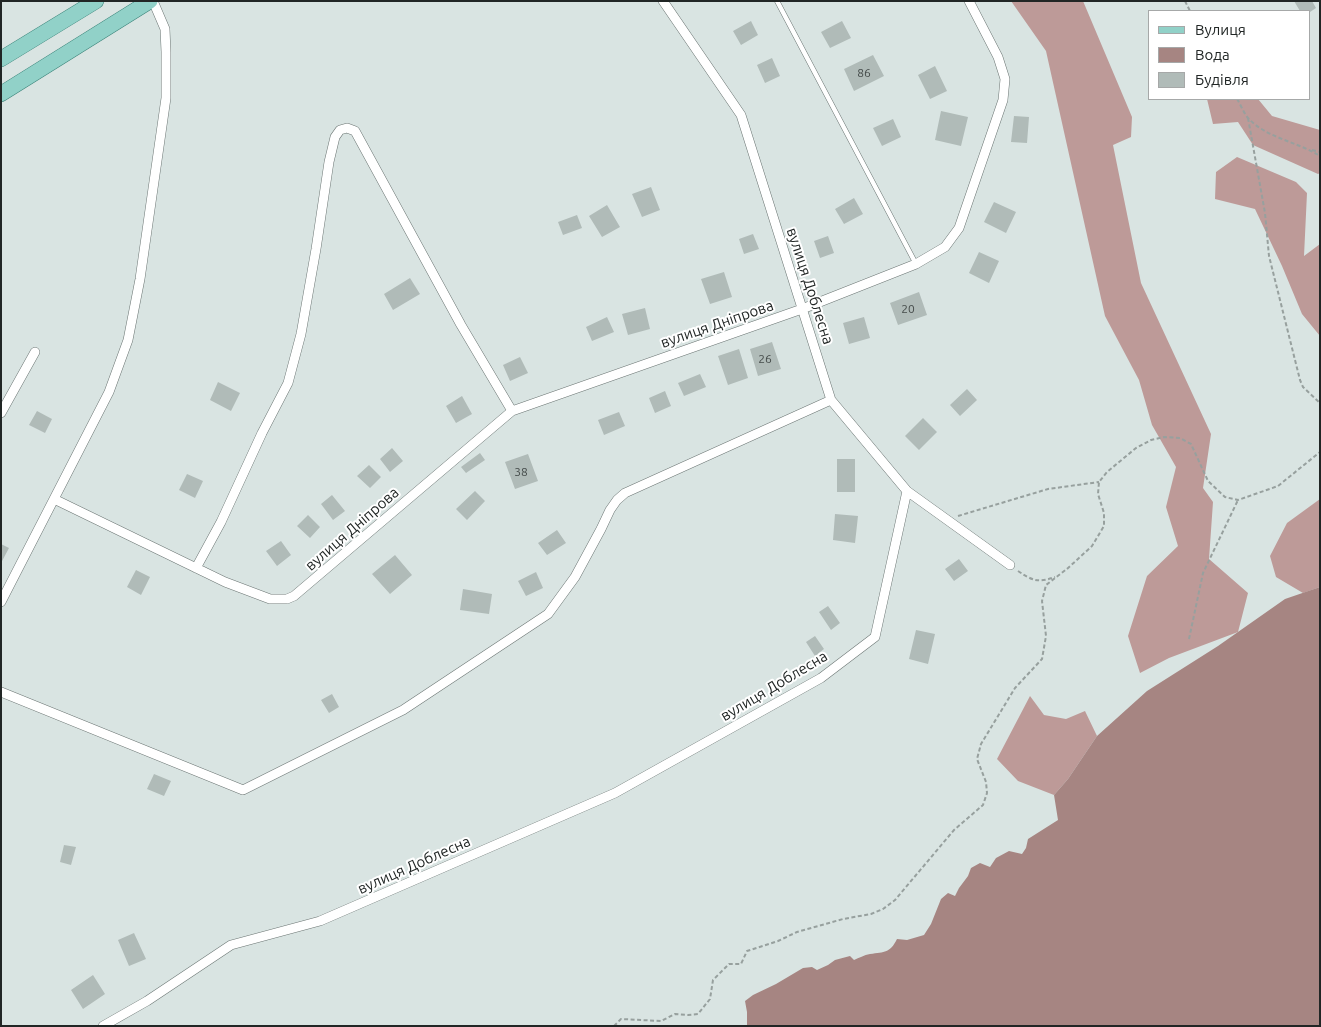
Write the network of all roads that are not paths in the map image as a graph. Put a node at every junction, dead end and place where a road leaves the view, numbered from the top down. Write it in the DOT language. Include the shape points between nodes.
graph roads {
  1 [pos="96,1"];
  2 [pos="151,1"];
  3 [pos="663,1"];
  4 [pos="777,1"];
  5 [pos="970,1"];
  6 [pos="1,59"];
  7 [pos="1,94"];
  8 [pos="916,264"];
  9 [pos="802,309"];
  10 [pos="35,352"];
  11 [pos="831,400"];
  12 [pos="512,411"];
  13 [pos="1,413"];
  14 [pos="907,491"];
  15 [pos="54,499"];
  16 [pos="1010,565"];
  17 [pos="196,568"];
  18 [pos="2,600"];
  19 [pos="1,692"];
  20 [pos="104,1026"];
  1 -- 6 [label="main road"];
  2 -- 7 [label="main road"];
  2 -- 15 [label="street" via="165,29 166,98 140,279 128,340 109,392"];
  3 -- 9 [label="street, вулиця Доблесна" via="741,115"];
  4 -- 8 [label="lane"];
  5 -- 8 [label="street, вулиця Дніпрова" via="998,57 1005,79 1003,100 959,228 946,248"];
  8 -- 9 [label="street, вулиця Дніпрова"];
  9 -- 11 [label="street, вулиця Доблесна"];
  9 -- 12 [label="street, вулиця Дніпрова"];
  10 -- 13 [label="street"];
  11 -- 14 [label="street, вулиця Доблесна"];
  11 -- 19 [label="street" via="625,493 610,510 575,577 548,614 403,710 243,790"];
  12 -- 17 [label="street, вулиця Дніпрова" via="288,599 270,598"];
  12 -- 17 [label="street" via="355,131 340,130 329,162 316,249 288,383"];
  14 -- 16 [label="street"];
  14 -- 20 [label="street, вулиця Доблесна" via="875,637 821,678 615,793 320,921 231,945"];
  15 -- 17 [label="street"];
  15 -- 18 [label="street"];
}
